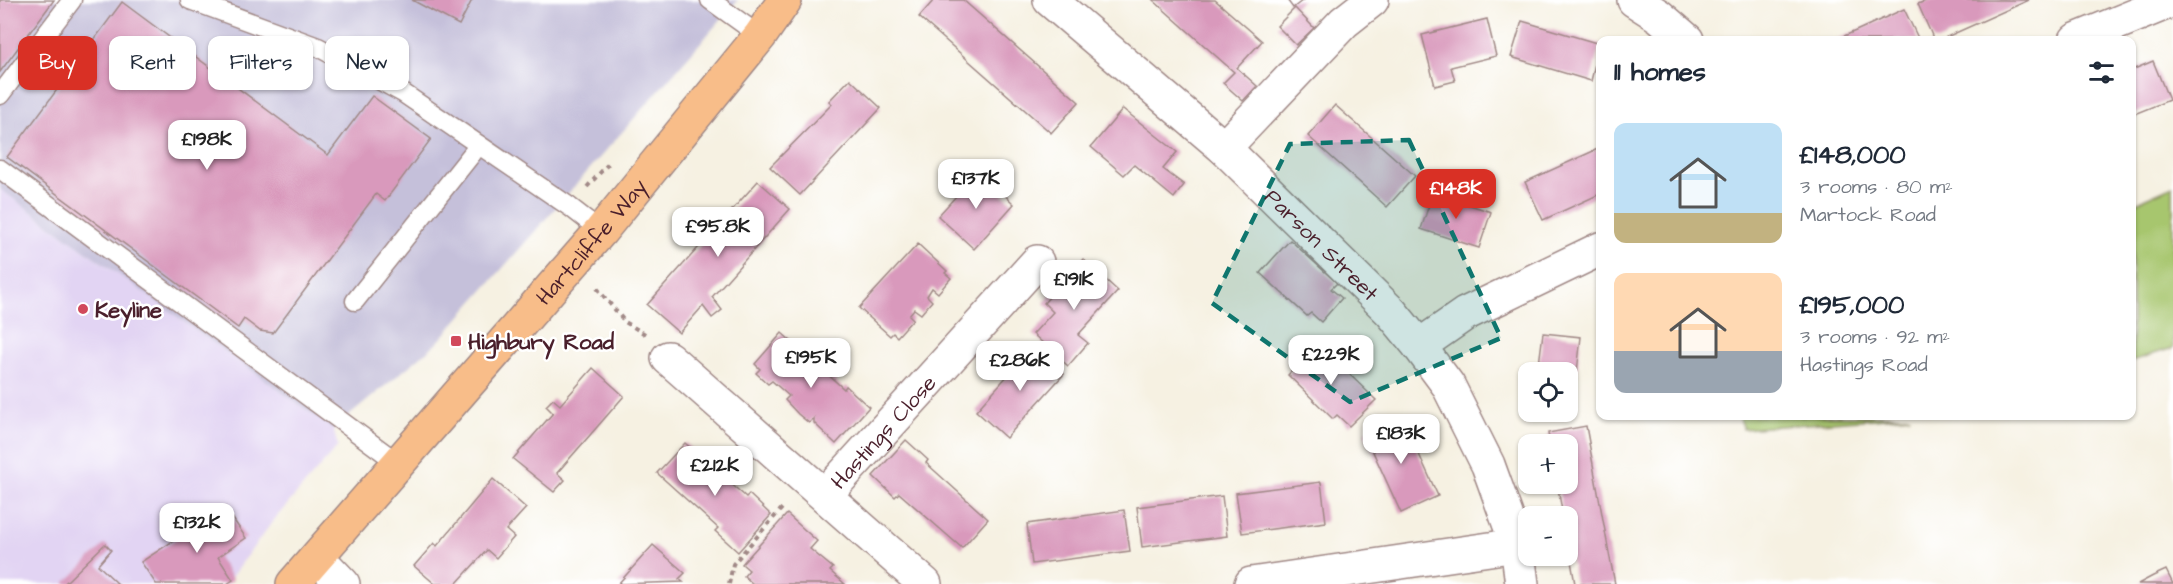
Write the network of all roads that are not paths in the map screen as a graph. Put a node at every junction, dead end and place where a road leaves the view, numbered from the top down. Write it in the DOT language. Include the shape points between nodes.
graph roads {
  1 [pos="72,0"];
  2 [pos="190,0"];
  3 [pos="710,0"];
  4 [pos="785,0"];
  5 [pos="1050,0"];
  6 [pos="1372,0"];
  7 [pos="1634,0"];
  8 [pos="2173,0"];
  9 [pos="760,36"];
  10 [pos="1682,36"];
  11 [pos="2086,36"];
  12 [pos="0,95"];
  13 [pos="479,145"];
  14 [pos="1224,148"];
  15 [pos="0,169"];
  16 [pos="601,231"];
  17 [pos="1596,251"];
  18 [pos="1037,262"];
  19 [pos="355,301"];
  20 [pos="1419,346"];
  21 [pos="668,358"];
  22 [pos="398,464"];
  23 [pos="817,487"];
  24 [pos="1516,545"];
  25 [pos="317,557"];
  26 [pos="293,584"];
  27 [pos="343,584"];
  28 [pos="925,584"];
  29 [pos="1251,584"];
  30 [pos="1522,584"];
  1 -- 12 [label="lane"];
  2 -- 13 [label="lane" via="318,47 403,93"];
  3 -- 9 [label="lane"];
  4 -- 9 [label="highway, Hartcliffe Way"];
  5 -- 14 [label="street, Parson Street"];
  6 -- 14 [label="street" via="1344,22"];
  7 -- 10 [label="street"];
  8 -- 11 [label="street"];
  9 -- 16 [label="highway, Hartcliffe Way"];
  13 -- 16 [label="lane"];
  13 -- 19 [label="lane"];
  14 -- 20 [label="street, Parson Street" via="1390,312"];
  15 -- 22 [label="lane"];
  16 -- 22 [label="highway, Hartcliffe Way"];
  17 -- 20 [label="street" via="1465,314"];
  18 -- 23 [label="street, Hastings Close"];
  20 -- 24 [label="street, Parson Street" via="1448,385 1465,417 1488,465"];
  21 -- 23 [label="street"];
  22 -- 25 [label="highway, Hartcliffe Way"];
  23 -- 28 [label="street"];
  24 -- 29 [label="street"];
  24 -- 30 [label="street, Parson Street"];
  25 -- 26 [label="highway, Hartcliffe Way"];
  25 -- 27 [label="street"];
}
